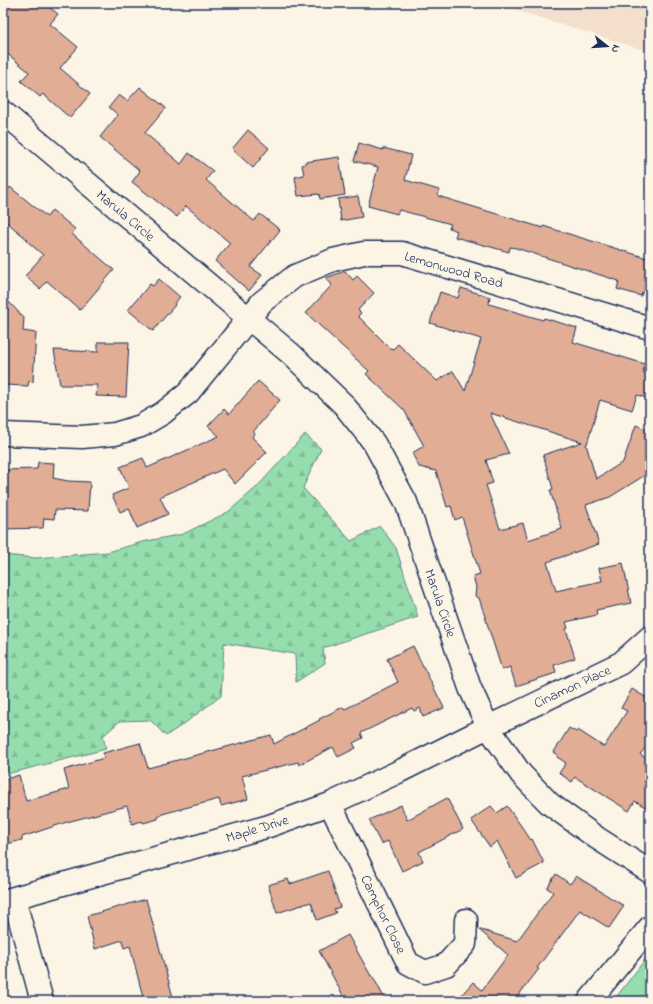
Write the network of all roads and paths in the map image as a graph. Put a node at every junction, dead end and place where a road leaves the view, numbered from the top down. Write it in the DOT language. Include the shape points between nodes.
graph roads {
  1 [pos="3,112"];
  2 [pos="249,318"];
  3 [pos="650,328"];
  4 [pos="3,434"];
  5 [pos="650,637"];
  6 [pos="488,727"];
  7 [pos="330,804"];
  8 [pos="650,872"];
  9 [pos="9,900"];
  10 [pos="466,920"];
  11 [pos="650,927"];
  12 [pos="42,1001"];
  13 [pos="589,1001"];
  1 -- 2 [label="street, Marula Circle"];
  2 -- 3 [label="street, Lemonwood Road" via="262,302 295,276 334,260 364,252 402,253"];
  2 -- 4 [label="street" via="188,393 163,413 141,426 115,434 82,436"];
  2 -- 6 [label="street, Marula Circle" via="343,404 374,443 406,502 470,688"];
  5 -- 6 [label="street, Cinamon Place" via="621,663"];
  6 -- 7 [label="street, Maple Drive"];
  6 -- 8 [label="street, Marula Circle" via="521,774 550,804"];
  7 -- 9 [label="street, Maple Drive" via="269,826"];
  7 -- 10 [label="street, Camphor Close" via="408,963 425,972 446,965 465,944"];
  9 -- 12 [label="street, Maple Drive"];
  11 -- 13 [label="street"];
}
